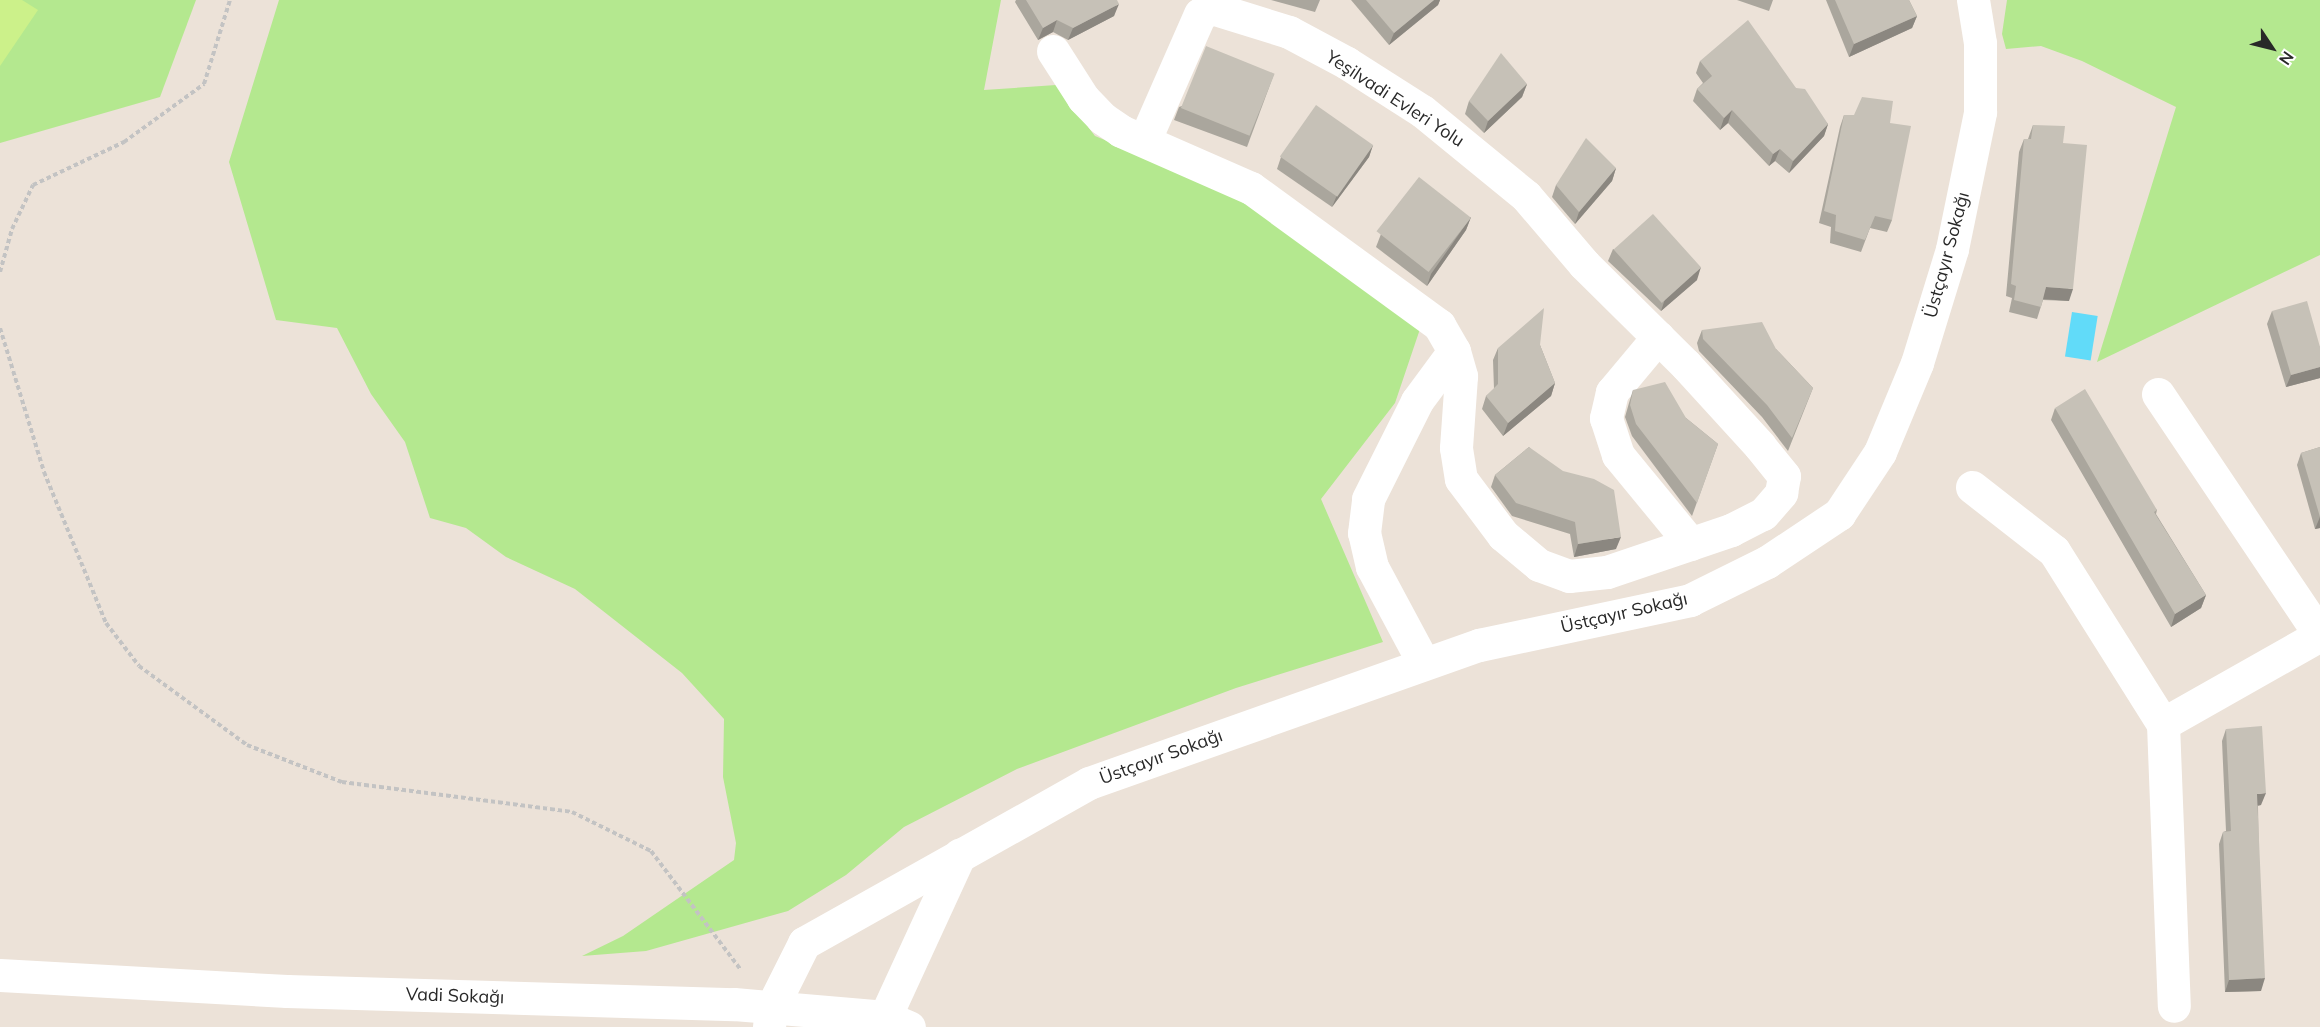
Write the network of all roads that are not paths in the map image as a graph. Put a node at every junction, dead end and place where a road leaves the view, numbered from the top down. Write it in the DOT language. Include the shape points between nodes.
graph roads {
  1 [pos="1973,0"];
  2 [pos="1053,51"];
  3 [pos="1145,139"];
  4 [pos="1658,337"];
  5 [pos="1454,351"];
  6 [pos="2158,394"];
  7 [pos="1972,486"];
  8 [pos="1691,544"];
  9 [pos="1423,662"];
  10 [pos="2163,724"];
  11 [pos="960,854"];
  12 [pos="0,975"];
  13 [pos="2174,1006"];
  14 [pos="770,1018"];
  15 [pos="815,1018"];
  16 [pos="897,1022"];
  1 -- 9 [label="street, Üstçayır Sokağı" via="1980,43 1980,112 1952,249 1917,363 1880,453 1839,514 1767,562 1690,600 1479,645"];
  2 -- 3 [label="street, Yeşilvadi Evleri Yolu" via="1083,98 1102,118 1121,131"];
  3 -- 4 [label="street, Yeşilvadi Evleri Yolu" via="1200,14 1212,8 1289,32 1347,63 1480,155 1526,196 1584,264"];
  3 -- 5 [label="street, Yeşilvadi Evleri Yolu" via="1251,188 1286,212 1439,325"];
  4 -- 8 [label="street" via="1612,392 1606,418 1617,455"];
  4 -- 8 [label="street, Yeşilvadi Evleri Yolu" via="1784,476 1781,493 1763,514"];
  5 -- 8 [label="street, Yeşilvadi Evleri Yolu" via="1461,376 1456,448 1461,479 1503,535 1539,566 1569,576 1607,572"];
  5 -- 9 [label="street" via="1417,401 1368,499 1364,532 1372,567"];
  6 -- 10 [label="street" via="2320,635"];
  7 -- 10 [label="street" via="2055,551"];
  9 -- 11 [label="street, Üstçayır Sokağı" via="1089,783"];
  10 -- 13 [label="street"];
  11 -- 14 [label="street, Üstçayır Sokağı" via="804,943"];
  11 -- 16 [label="street"];
  12 -- 14 [label="street, Vadi Sokağı" via="288,991 734,1004"];
  14 -- 15 [label="street, Vadi Sokağı"];
  15 -- 16 [label="street, Vadi Sokağı"];
}
